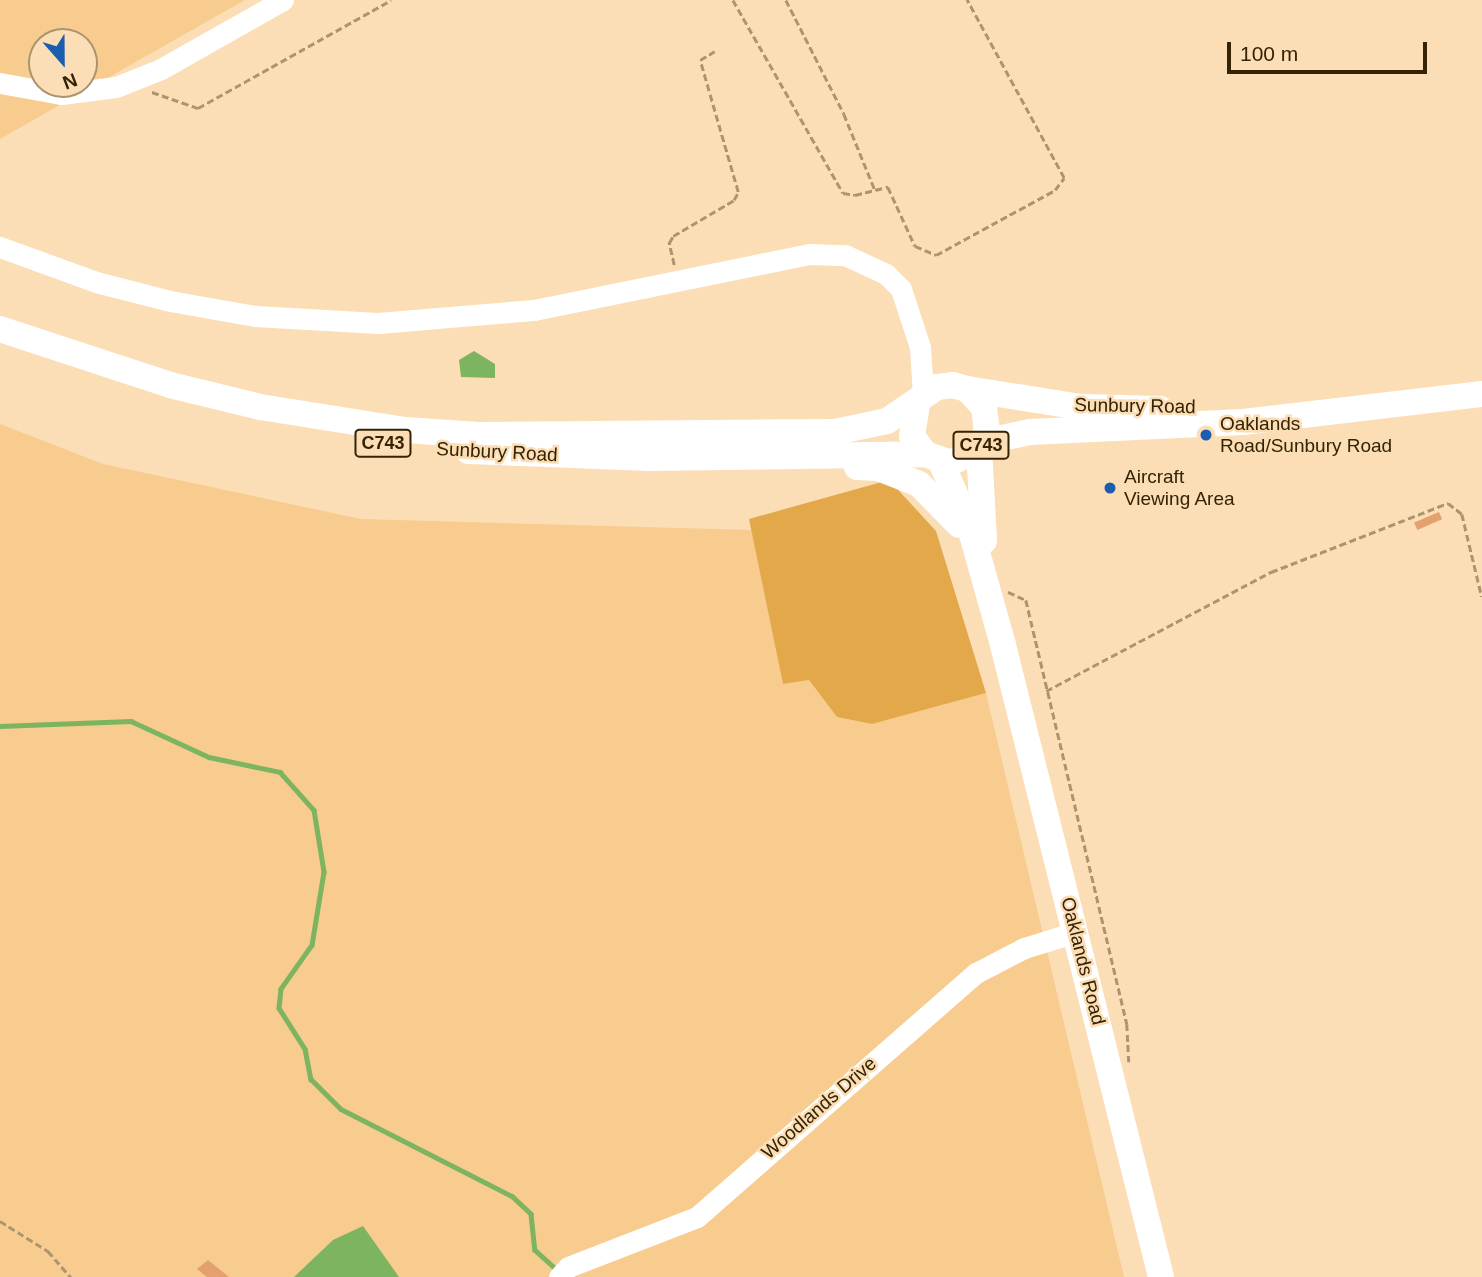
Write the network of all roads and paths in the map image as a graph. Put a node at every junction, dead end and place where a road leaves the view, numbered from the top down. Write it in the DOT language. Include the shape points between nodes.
graph roads {
  1 [pos="283,0"];
  2 [pos="391,0"];
  3 [pos="733,0"];
  4 [pos="786,0"];
  5 [pos="967,0"];
  6 [pos="715,51"];
  7 [pos="0,83"];
  8 [pos="128,83"];
  9 [pos="875,190"];
  10 [pos="0,247"];
  11 [pos="677,282"];
  12 [pos="0,329"];
  13 [pos="0,342"];
  14 [pos="920,347"];
  15 [pos="960,387"];
  16 [pos="1482,394"];
  17 [pos="920,399"];
  18 [pos="1431,400"];
  19 [pos="981,445"];
  20 [pos="649,458"];
  21 [pos="933,458"];
  22 [pos="977,530"];
  23 [pos="992,586"];
  24 [pos="1482,597"];
  25 [pos="1003,645"];
  26 [pos="1046,691"];
  27 [pos="1076,932"];
  28 [pos="1127,1075"];
  29 [pos="0,1221"];
  30 [pos="564,1272"];
  31 [pos="71,1277"];
  32 [pos="1161,1277"];
  1 -- 8 [label="lane"];
  2 -- 8 [label="path" via="198,108"];
  3 -- 9 [label="path" via="843,192"];
  4 -- 9 [label="path" via="849,124"];
  5 -- 9 [label="path" via="1063,172 1061,185 936,255 915,246 888,187"];
  6 -- 11 [label="path" via="700,60 738,192 734,200 668,243"];
  7 -- 8 [label="lane" via="61,93"];
  10 -- 11 [label="lane" via="96,282 170,302 255,316 378,323 534,310"];
  11 -- 14 [label="lane" via="809,254 845,255 886,274 901,289"];
  12 -- 17 [label="main road, Sunbury Road / C743" via="170,385 260,407 405,430 564,437 835,432 880,424"];
  13 -- 20 [label="main road, Sunbury Road / C743" via="189,403 355,440 500,454"];
  14 -- 15 [label="lane"];
  14 -- 17 [label="lane"];
  15 -- 17 [label="main road, C743"];
  15 -- 18 [label="main road, Sunbury Road / C743" via="1132,410"];
  15 -- 19 [label="main road, C743" via="984,407"];
  16 -- 18 [label="main road, Sunbury Road / C743"];
  17 -- 21 [label="main road, C743" via="912,436"];
  18 -- 19 [label="main road, Sunbury Road / C743" via="1243,422 1037,431"];
  19 -- 21 [label="main road, C743" via="962,461"];
  19 -- 22 [label="main road, Oaklands Road"];
  20 -- 21 [label="main road, Sunbury Road / C743"];
  20 -- 22 [label="main road" via="878,468 930,491"];
  21 -- 22 [label="main road, Oaklands Road"];
  22 -- 23 [label="main road, Oaklands Road"];
  22 -- 25 [label="main road, Oaklands Road"];
  23 -- 25 [label="main road, Oaklands Road"];
  23 -- 26 [label="path" via="1026,600"];
  24 -- 26 [label="path" via="1462,514 1447,503 1271,572"];
  25 -- 27 [label="main road, Oaklands Road"];
  26 -- 28 [label="path" via="1127,1024"];
  27 -- 30 [label="lane, Woodlands Drive" via="1012,952 976,972 697,1217"];
  27 -- 32 [label="main road, Oaklands Road"];
  29 -- 31 [label="path" via="48,1251"];
}
